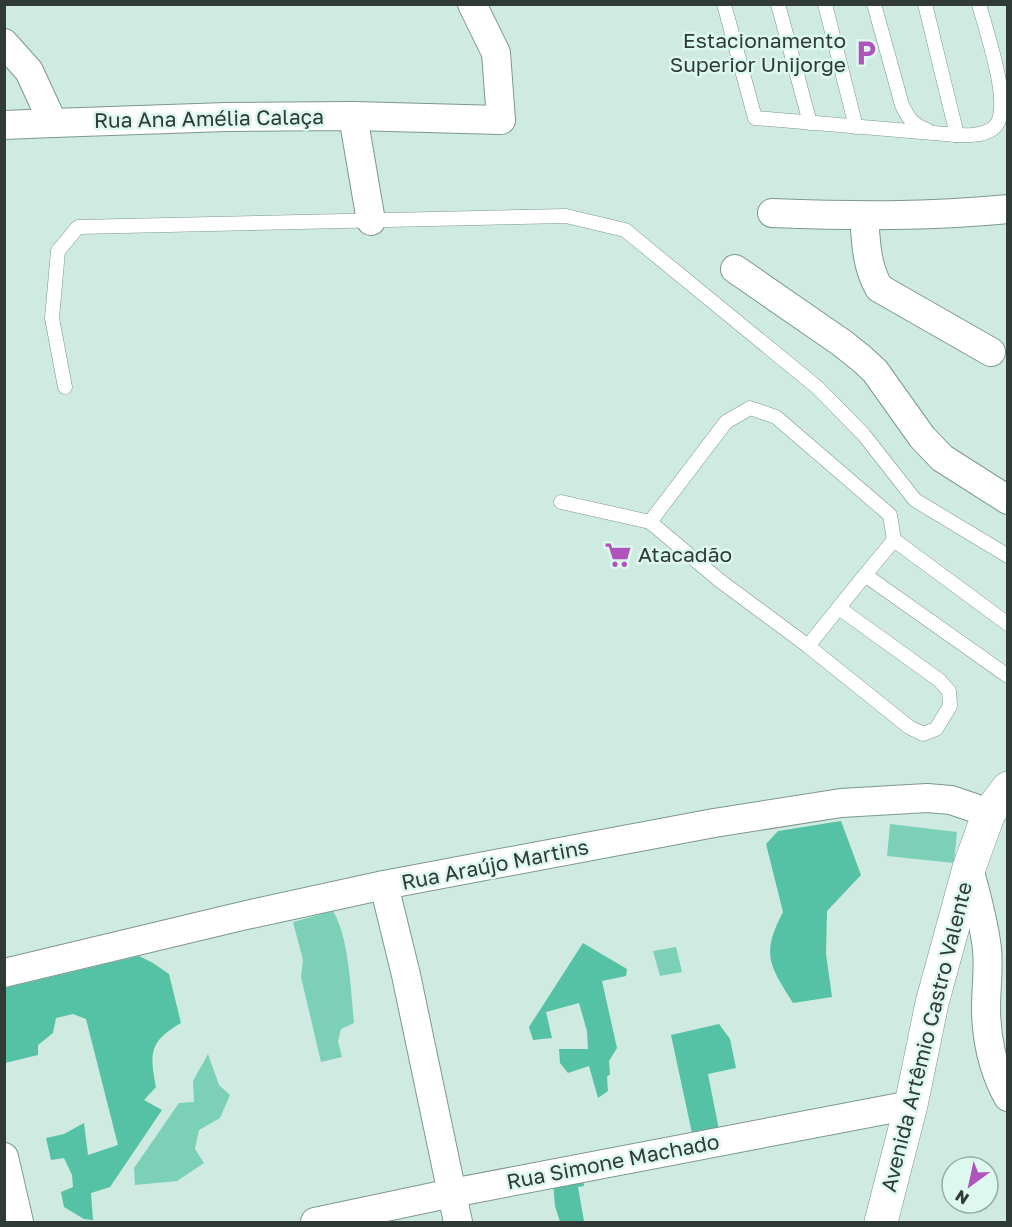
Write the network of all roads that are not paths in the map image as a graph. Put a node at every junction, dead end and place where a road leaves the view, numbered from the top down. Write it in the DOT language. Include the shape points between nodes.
graph roads {
  1 [pos="472,4"];
  2 [pos="724,4"];
  3 [pos="778,4"];
  4 [pos="825,4"];
  5 [pos="874,4"];
  6 [pos="925,4"];
  7 [pos="980,4"];
  8 [pos="4,43"];
  9 [pos="17,72"];
  10 [pos="353,116"];
  11 [pos="53,123"];
  12 [pos="810,123"];
  13 [pos="4,125"];
  14 [pos="856,127"];
  15 [pos="957,135"];
  16 [pos="1008,209"];
  17 [pos="772,213"];
  18 [pos="864,216"];
  19 [pos="371,220"];
  20 [pos="735,269"];
  21 [pos="991,352"];
  22 [pos="65,387"];
  23 [pos="1008,500"];
  24 [pos="561,502"];
  25 [pos="650,522"];
  26 [pos="894,540"];
  27 [pos="1008,556"];
  28 [pos="865,575"];
  29 [pos="839,608"];
  30 [pos="1008,624"];
  31 [pos="808,646"];
  32 [pos="1008,675"];
  33 [pos="998,800"];
  34 [pos="969,868"];
  35 [pos="384,885"];
  36 [pos="4,973"];
  37 [pos="1008,1096"];
  38 [pos="911,1105"];
  39 [pos="4,1157"];
  40 [pos="452,1193"];
  41 [pos="19,1222"];
  42 [pos="315,1222"];
  43 [pos="458,1222"];
  44 [pos="881,1222"];
  1 -- 10 [label="street" via="496,53 501,120"];
  2 -- 12 [label="lane" via="755,118"];
  3 -- 12 [label="lane"];
  4 -- 14 [label="lane"];
  5 -- 15 [label="lane" via="909,119 932,132"];
  6 -- 15 [label="lane"];
  7 -- 15 [label="lane" via="1003,109 997,125 987,132"];
  8 -- 9 [label="street"];
  9 -- 11 [label="street"];
  10 -- 11 [label="street, Rua Ana Amélia Calaça"];
  10 -- 19 [label="street, Rua Ana Amélia Calaça"];
  11 -- 13 [label="street, Rua Ana Amélia Calaça"];
  12 -- 14 [label="lane"];
  14 -- 15 [label="lane"];
  16 -- 18 [label="street"];
  17 -- 18 [label="street"];
  18 -- 21 [label="street" via="867,261 879,288"];
  19 -- 22 [label="lane" via="78,226 58,251 52,318"];
  19 -- 27 [label="lane" via="566,216 625,230 818,388 864,435 915,500"];
  20 -- 23 [label="street" via="862,359 875,371 921,437 942,458"];
  24 -- 25 [label="lane"];
  25 -- 26 [label="lane" via="726,422 750,408 776,417 890,515"];
  25 -- 31 [label="lane" via="719,580"];
  26 -- 28 [label="lane"];
  26 -- 30 [label="lane"];
  28 -- 29 [label="lane"];
  28 -- 32 [label="lane"];
  29 -- 31 [label="lane"];
  29 -- 31 [label="lane" via="949,691 950,706 936,729 923,734 909,727"];
  33 -- 34 [label="main road, Avenida Artêmio Castro Valente"];
  33 -- 35 [label="street, Rua Araújo Martins" via="927,798 841,803"];
  34 -- 37 [label="street" via="988,951 986,1011 993,1060"];
  34 -- 38 [label="main road, Avenida Artêmio Castro Valente" via="932,1003"];
  35 -- 36 [label="street, Rua Araújo Martins"];
  35 -- 40 [label="street"];
  38 -- 40 [label="street, Rua Simone Machado"];
  38 -- 44 [label="main road, Avenida Artêmio Castro Valente"];
  39 -- 41 [label="street"];
  40 -- 42 [label="street, Rua Simone Machado"];
  40 -- 43 [label="street"];
}
